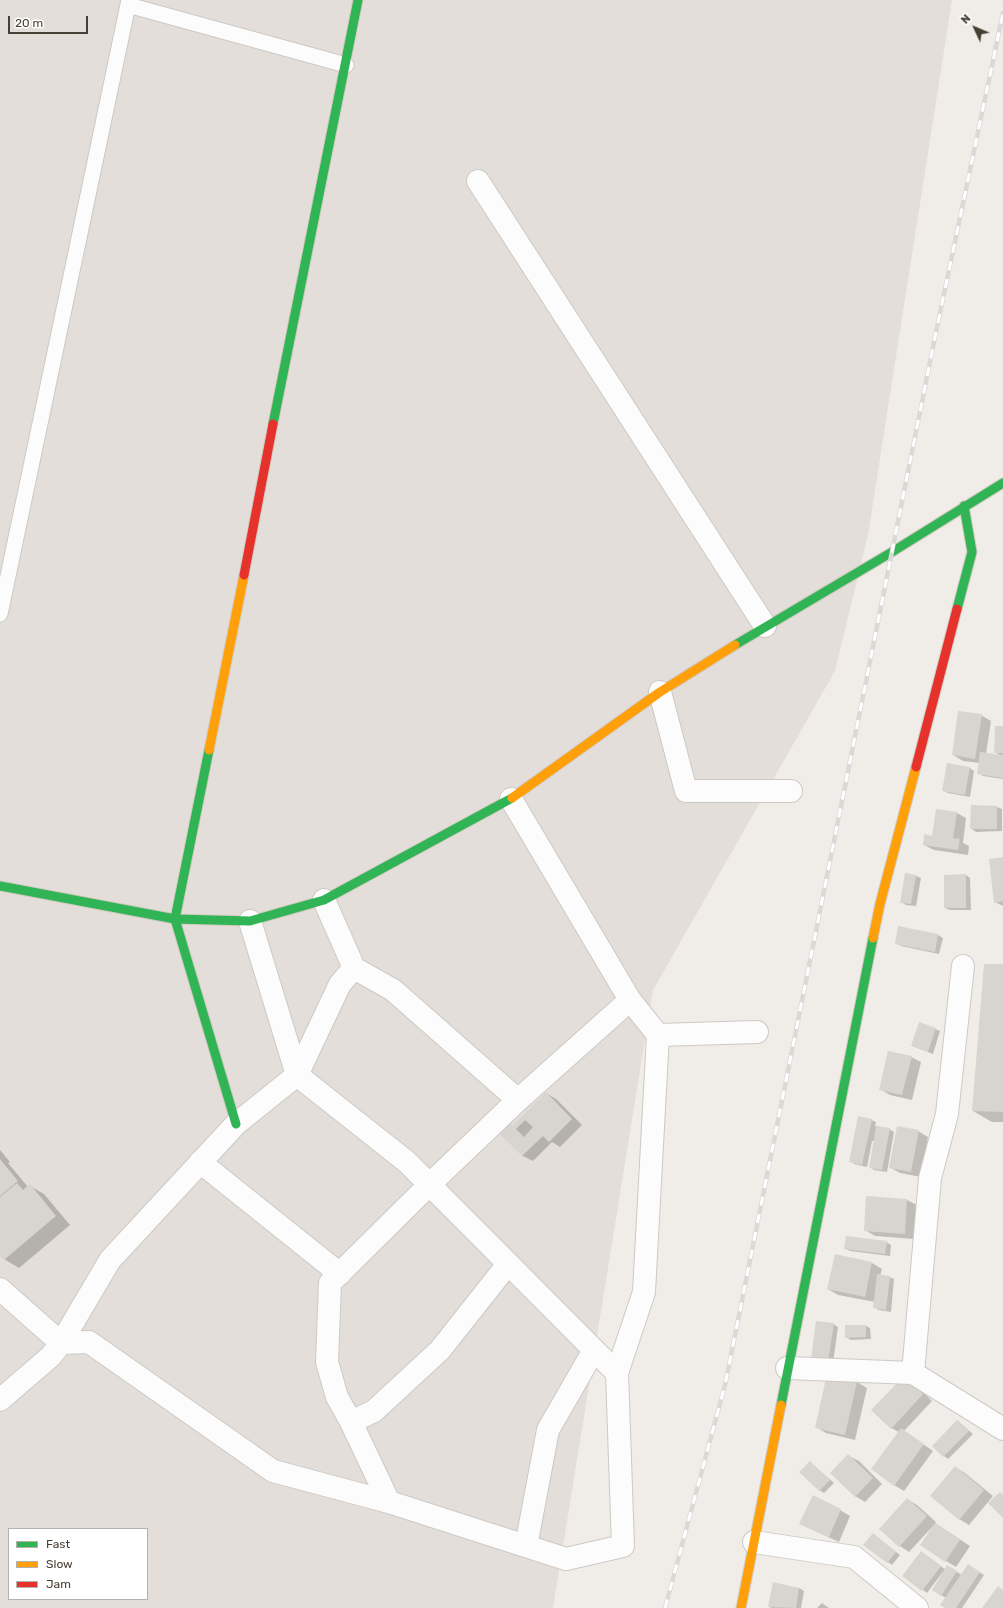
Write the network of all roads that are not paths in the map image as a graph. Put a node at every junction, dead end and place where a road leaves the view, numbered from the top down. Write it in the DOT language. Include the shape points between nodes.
graph roads {
  1 [pos="358,0"];
  2 [pos="128,2"];
  3 [pos="346,65"];
  4 [pos="478,181"];
  5 [pos="1003,483"];
  6 [pos="964,506"];
  7 [pos="0,614"];
  8 [pos="765,626"];
  9 [pos="660,692"];
  10 [pos="791,791"];
  11 [pos="511,799"];
  12 [pos="0,886"];
  13 [pos="324,900"];
  14 [pos="175,919"];
  15 [pos="250,921"];
  16 [pos="964,966"];
  17 [pos="354,968"];
  18 [pos="630,1000"];
  19 [pos="757,1032"];
  20 [pos="658,1035"];
  21 [pos="297,1075"];
  22 [pos="518,1100"];
  23 [pos="236,1124"];
  24 [pos="200,1162"];
  25 [pos="430,1185"];
  26 [pos="508,1264"];
  27 [pos="340,1274"];
  28 [pos="0,1289"];
  29 [pos="61,1343"];
  30 [pos="594,1350"];
  31 [pos="787,1368"];
  32 [pos="617,1373"];
  33 [pos="913,1373"];
  34 [pos="0,1400"];
  35 [pos="351,1422"];
  36 [pos="1003,1429"];
  37 [pos="389,1502"];
  38 [pos="754,1542"];
  39 [pos="526,1546"];
  40 [pos="741,1608"];
  41 [pos="917,1608"];
  1 -- 3 [label="street"];
  2 -- 3 [label="lane"];
  2 -- 7 [label="lane"];
  3 -- 14 [label="street"];
  4 -- 8 [label="street"];
  5 -- 6 [label="street"];
  6 -- 8 [label="street" via="892,552"];
  6 -- 31 [label="street" via="972,552 880,904"];
  8 -- 9 [label="street"];
  9 -- 10 [label="street" via="686,791"];
  9 -- 11 [label="street"];
  11 -- 13 [label="street"];
  11 -- 18 [label="street"];
  12 -- 14 [label="street"];
  13 -- 15 [label="street"];
  13 -- 17 [label="street"];
  14 -- 15 [label="street"];
  14 -- 23 [label="street"];
  15 -- 21 [label="street"];
  16 -- 33 [label="street" via="946,1114 930,1178"];
  17 -- 21 [label="street" via="340,984"];
  17 -- 22 [label="street" via="393,990"];
  18 -- 20 [label="street"];
  18 -- 22 [label="street"];
  19 -- 20 [label="street"];
  20 -- 32 [label="street" via="644,1292"];
  21 -- 23 [label="street"];
  21 -- 25 [label="street" via="407,1162"];
  22 -- 25 [label="street"];
  23 -- 24 [label="street"];
  24 -- 27 [label="street"];
  24 -- 29 [label="street" via="110,1260"];
  25 -- 26 [label="street"];
  25 -- 27 [label="street"];
  26 -- 30 [label="street"];
  26 -- 35 [label="street" via="440,1350 374,1411"];
  27 -- 35 [label="street" via="330,1283 326,1362 337,1397"];
  28 -- 29 [label="street"];
  29 -- 34 [label="street" via="51,1356"];
  29 -- 37 [label="street" via="89,1342 273,1470"];
  30 -- 32 [label="street"];
  30 -- 39 [label="street" via="548,1430"];
  31 -- 33 [label="street"];
  31 -- 38 [label="street"];
  32 -- 39 [label="street" via="623,1546 566,1559"];
  33 -- 36 [label="street"];
  35 -- 37 [label="street"];
  37 -- 39 [label="street"];
  38 -- 40 [label="street"];
  38 -- 41 [label="street" via="854,1557"];
}
